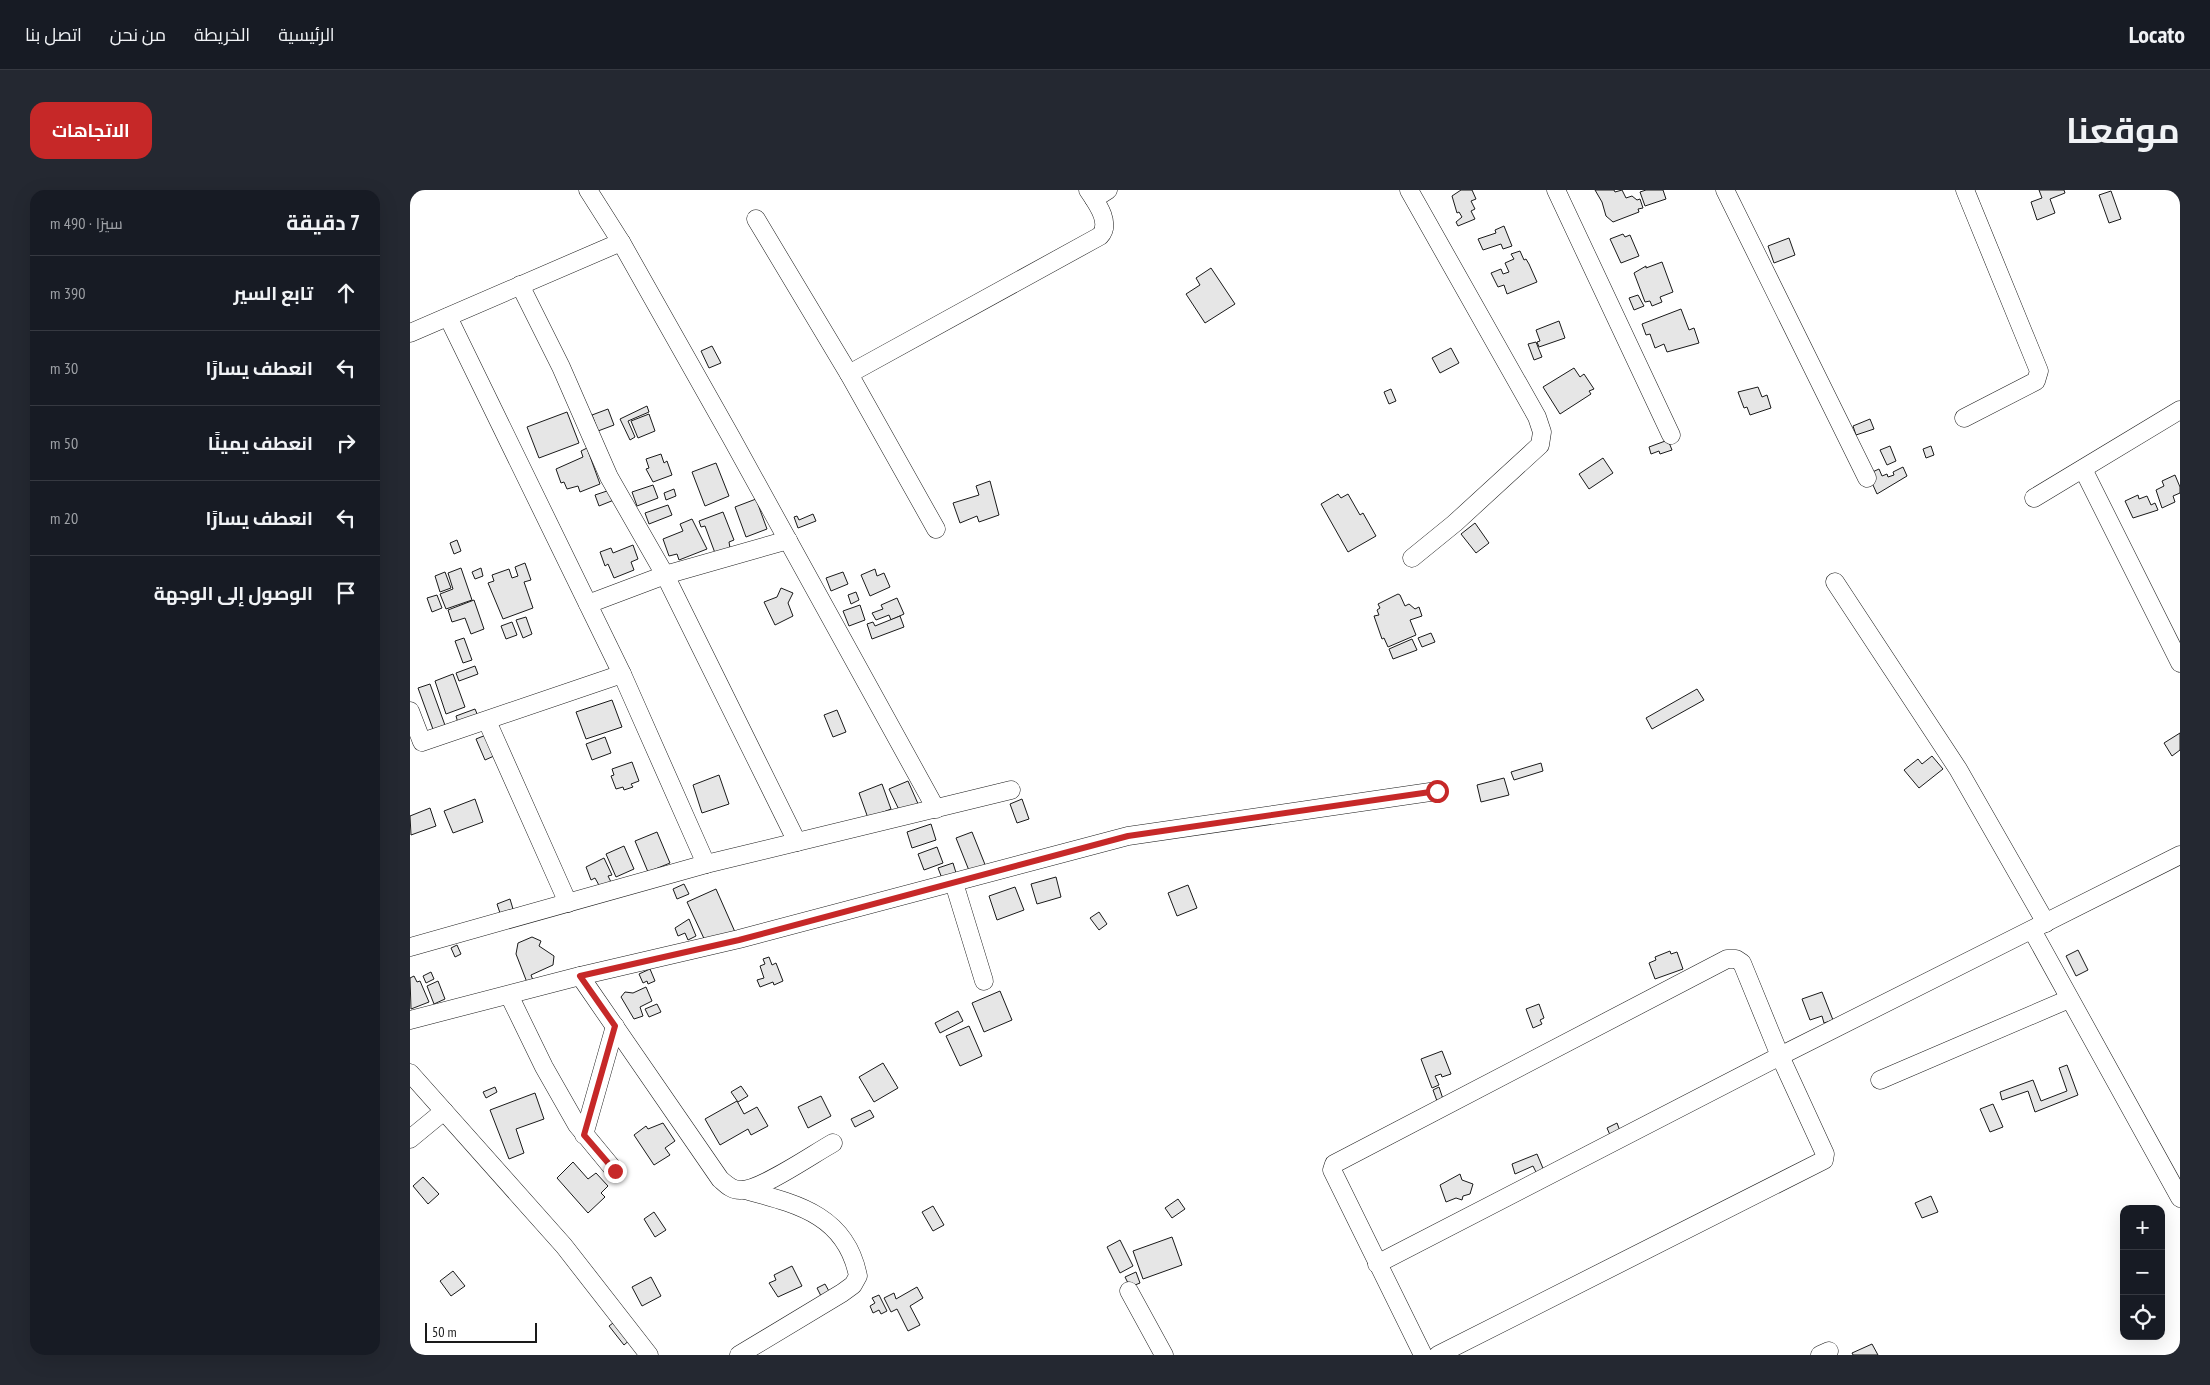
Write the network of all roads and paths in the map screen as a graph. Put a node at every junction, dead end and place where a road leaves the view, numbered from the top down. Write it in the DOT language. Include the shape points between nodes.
graph roads {
  1 [pos="588,190"];
  2 [pos="1409,190"];
  3 [pos="1556,190"];
  4 [pos="1725,190"];
  5 [pos="1965,190"];
  6 [pos="1097,193"];
  7 [pos="756,219"];
  8 [pos="621,242"];
  9 [pos="520,285"];
  10 [pos="448,317"];
  11 [pos="410,333"];
  12 [pos="849,374"];
  13 [pos="2180,410"];
  14 [pos="1964,418"];
  15 [pos="1671,435"];
  16 [pos="2083,469"];
  17 [pos="1867,478"];
  18 [pos="2034,498"];
  19 [pos="936,529"];
  20 [pos="788,540"];
  21 [pos="1412,558"];
  22 [pos="665,575"];
  23 [pos="1835,582"];
  24 [pos="588,604"];
  25 [pos="2180,663"];
  26 [pos="622,674"];
  27 [pos="410,711"];
  28 [pos="487,721"];
  29 [pos="416,744"];
  30 [pos="1011,790"];
  31 [pos="1437,791"];
  32 [pos="936,809"];
  33 [pos="797,842"];
  34 [pos="2180,855"];
  35 [pos="706,864"];
  36 [pos="954,883"];
  37 [pos="568,903"];
  38 [pos="2039,927"];
  39 [pos="410,947"];
  40 [pos="580,976"];
  41 [pos="984,981"];
  42 [pos="509,995"];
  43 [pos="2069,998"];
  44 [pos="410,1020"];
  45 [pos="615,1026"];
  46 [pos="1780,1056"];
  47 [pos="410,1073"];
  48 [pos="1880,1080"];
  49 [pos="444,1111"];
  50 [pos="584,1135"];
  51 [pos="410,1139"];
  52 [pos="833,1143"];
  53 [pos="615,1171"];
  54 [pos="745,1190"];
  55 [pos="2180,1198"];
  56 [pos="1377,1264"];
  57 [pos="1129,1291"];
  58 [pos="649,1355"];
  59 [pos="739,1355"];
  60 [pos="1164,1355"];
  61 [pos="1423,1355"];
  62 [pos="1438,1355"];
  1 -- 8 [label="street"];
  2 -- 21 [label="street" via="1537,417 1542,438 1540,445"];
  3 -- 15 [label="street"];
  4 -- 17 [label="street"];
  5 -- 14 [label="street" via="2039,371 2036,380"];
  6 -- 12 [label="street" via="1105,228 1100,236"];
  7 -- 12 [label="street"];
  8 -- 9 [label="street"];
  8 -- 20 [label="street"];
  9 -- 10 [label="street"];
  9 -- 22 [label="street" via="561,367 609,477"];
  10 -- 11 [label="street"];
  10 -- 24 [label="street"];
  12 -- 19 [label="street"];
  13 -- 16 [label="street"];
  16 -- 18 [label="street"];
  16 -- 25 [label="street"];
  20 -- 22 [label="street"];
  20 -- 32 [label="street"];
  22 -- 24 [label="street"];
  22 -- 33 [label="street"];
  23 -- 38 [label="street" via="1944,745"];
  24 -- 26 [label="street"];
  26 -- 28 [label="street"];
  26 -- 35 [label="street"];
  27 -- 29 [label="street"];
  28 -- 29 [label="street"];
  28 -- 37 [label="street"];
  30 -- 32 [label="street"];
  31 -- 36 [label="street" via="1128,836"];
  32 -- 33 [label="street"];
  33 -- 35 [label="street"];
  34 -- 38 [label="street"];
  35 -- 37 [label="street"];
  36 -- 40 [label="street" via="739,940"];
  36 -- 41 [label="street"];
  37 -- 39 [label="street"];
  38 -- 43 [label="street"];
  38 -- 46 [label="street"];
  40 -- 42 [label="street"];
  40 -- 45 [label="street"];
  42 -- 44 [label="street"];
  42 -- 50 [label="street" via="544,1067"];
  43 -- 48 [label="street"];
  43 -- 55 [label="street"];
  45 -- 50 [label="street"];
  45 -- 54 [label="street" via="720,1179 733,1189"];
  46 -- 56 [label="street"];
  46 -- 56 [label="street" via="1742,963 1727,959 1334,1164 1332,1170"];
  46 -- 62 [label="street" via="1825,1154 1824,1160"];
  47 -- 49 [label="street"];
  49 -- 51 [label="street"];
  49 -- 58 [label="street" via="564,1246"];
  50 -- 53 [label="street"];
  52 -- 54 [label="street"];
  54 -- 59 [label="street" via="800,1206 824,1219 849,1248 858,1276 842,1293"];
  56 -- 61 [label="street"];
  57 -- 60 [label="street"];
}
